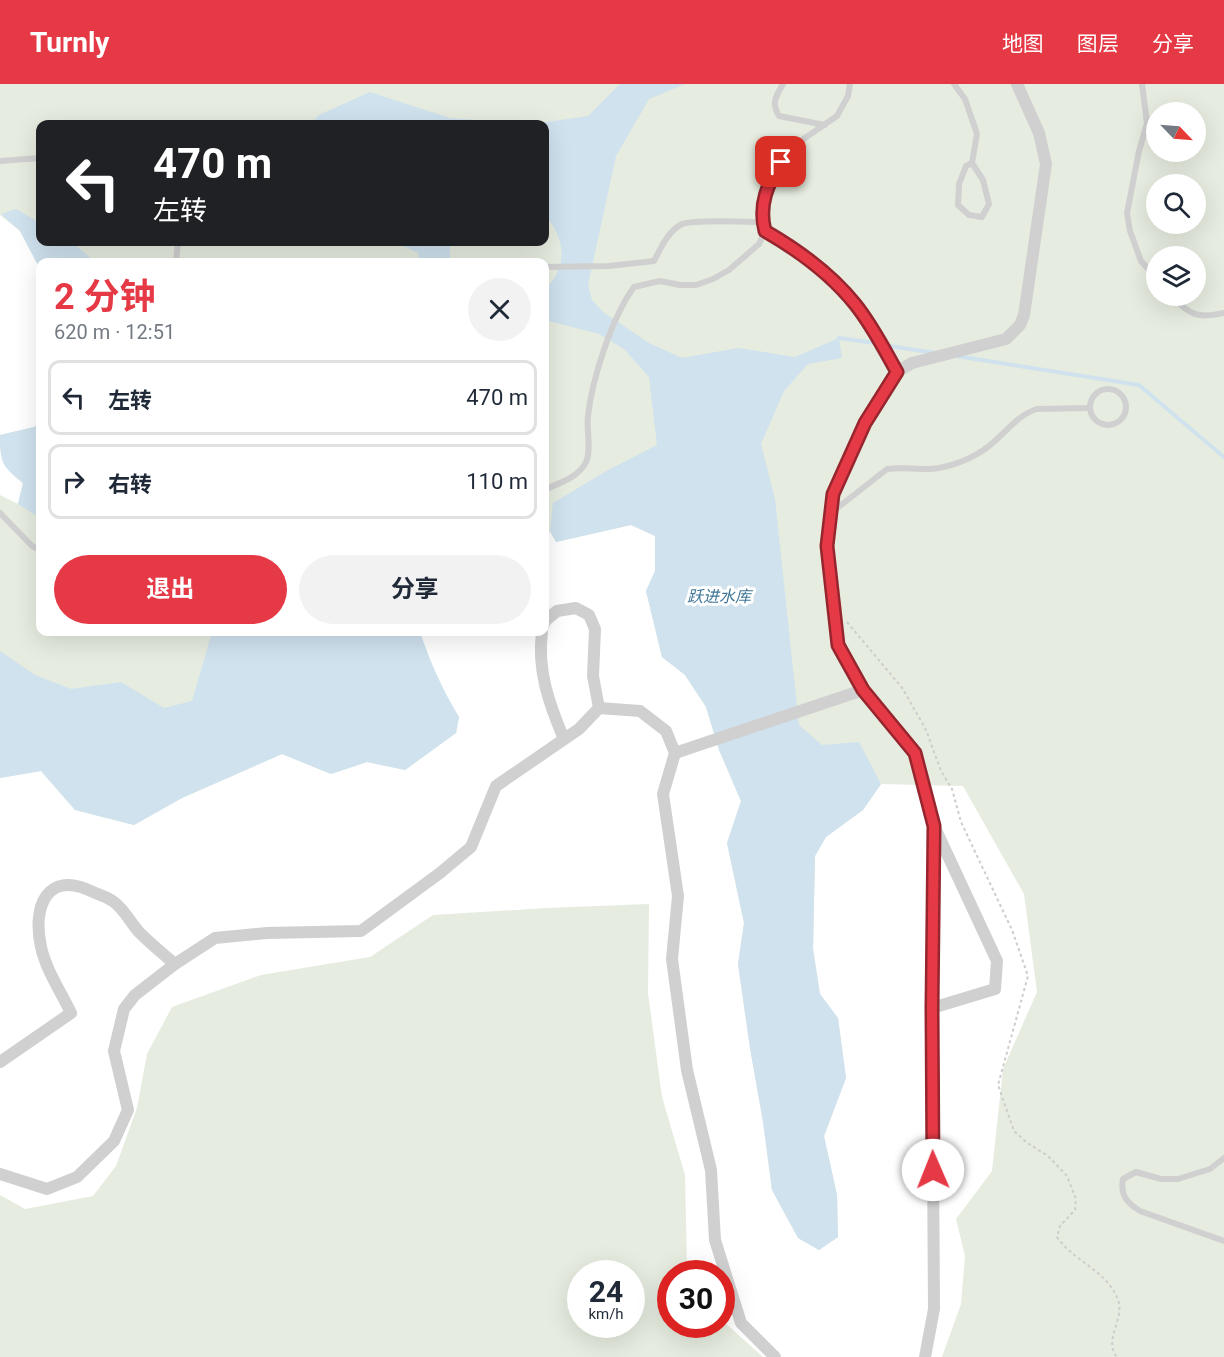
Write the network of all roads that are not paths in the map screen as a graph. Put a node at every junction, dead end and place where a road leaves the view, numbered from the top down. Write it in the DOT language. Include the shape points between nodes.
graph roads {
  1 [pos="783,84"];
  2 [pos="850,84"];
  3 [pos="954,84"];
  4 [pos="1017,84"];
  5 [pos="1142,84"];
  6 [pos="825,125"];
  7 [pos="36,158"];
  8 [pos="0,161"];
  9 [pos="972,163"];
  10 [pos="763,222"];
  11 [pos="765,231"];
  12 [pos="549,267"];
  13 [pos="1146,267"];
  14 [pos="1181,306"];
  15 [pos="1224,313"];
  16 [pos="897,372"];
  17 [pos="1090,408"];
  18 [pos="549,488"];
  19 [pos="0,513"];
  20 [pos="831,513"];
  21 [pos="36,548"];
  22 [pos="549,618"];
  23 [pos="542,636"];
  24 [pos="863,690"];
  25 [pos="599,708"];
  26 [pos="564,739"];
  27 [pos="675,753"];
  28 [pos="934,826"];
  29 [pos="175,964"];
  30 [pos="932,1008"];
  31 [pos="0,1062"];
  32 [pos="1224,1158"];
  33 [pos="0,1174"];
  34 [pos="1224,1241"];
  35 [pos="775,1357"];
  36 [pos="925,1357"];
  1 -- 6 [label="lane" via="774,100 779,116"];
  2 -- 6 [label="lane" via="837,116"];
  3 -- 9 [label="lane" via="965,99 977,134"];
  4 -- 16 [label="street" via="1039,132 1046,164 1020,325 994,344 912,363"];
  5 -- 13 [label="lane" via="1147,123 1128,213 1130,231"];
  6 -- 10 [label="lane" via="799,142 781,162 762,205"];
  7 -- 8 [label="lane"];
  9 -- 9 [label="lane" via="983,180 988,204 982,217 969,215 958,205 959,184 966,166"];
  10 -- 11 [label="lane"];
  10 -- 12 [label="lane" via="683,224 665,239 654,261"];
  11 -- 16 [label="lane" via="787,244 855,303"];
  11 -- 18 [label="lane" via="759,244 713,279 696,285 652,281 634,287 600,361 587,417 586,462 575,476"];
  14 -- 15 [label="lane" via="1197,316"];
  16 -- 20 [label="street" via="865,423 833,494"];
  17 -- 17 [label="lane" via="1099,423 1110,425 1121,420 1126,409 1123,397 1108,389 1093,397"];
  17 -- 20 [label="lane" via="1030,411 982,451 938,468 887,469"];
  19 -- 21 [label="lane"];
  20 -- 24 [label="street" via="827,546 838,645"];
  22 -- 25 [label="street" via="557,611 576,608 589,615 595,628 593,676"];
  23 -- 26 [label="street" via="541,670"];
  24 -- 27 [label="street"];
  24 -- 28 [label="street" via="915,753"];
  25 -- 26 [label="street"];
  25 -- 27 [label="street" via="640,711 666,731"];
  26 -- 29 [label="street" via="496,786 471,847 361,931 215,938"];
  27 -- 35 [label="street" via="663,794 678,896 672,958 687,1070 711,1170 715,1240 741,1323"];
  28 -- 30 [label="street"];
  28 -- 30 [label="street" via="997,961 997,978 995,989"];
  29 -- 31 [label="street" via="140,933 113,901 84,887 54,887 43,901 39,921 41,946 71,1013"];
  29 -- 33 [label="street" via="135,995 124,1009 114,1051 128,1110 114,1141 76,1177 47,1190"];
  30 -- 36 [label="street" via="934,1309"];
  32 -- 34 [label="lane" via="1210,1169 1178,1179 1137,1172 1124,1179 1122,1190 1131,1206 1140,1211"];
}
